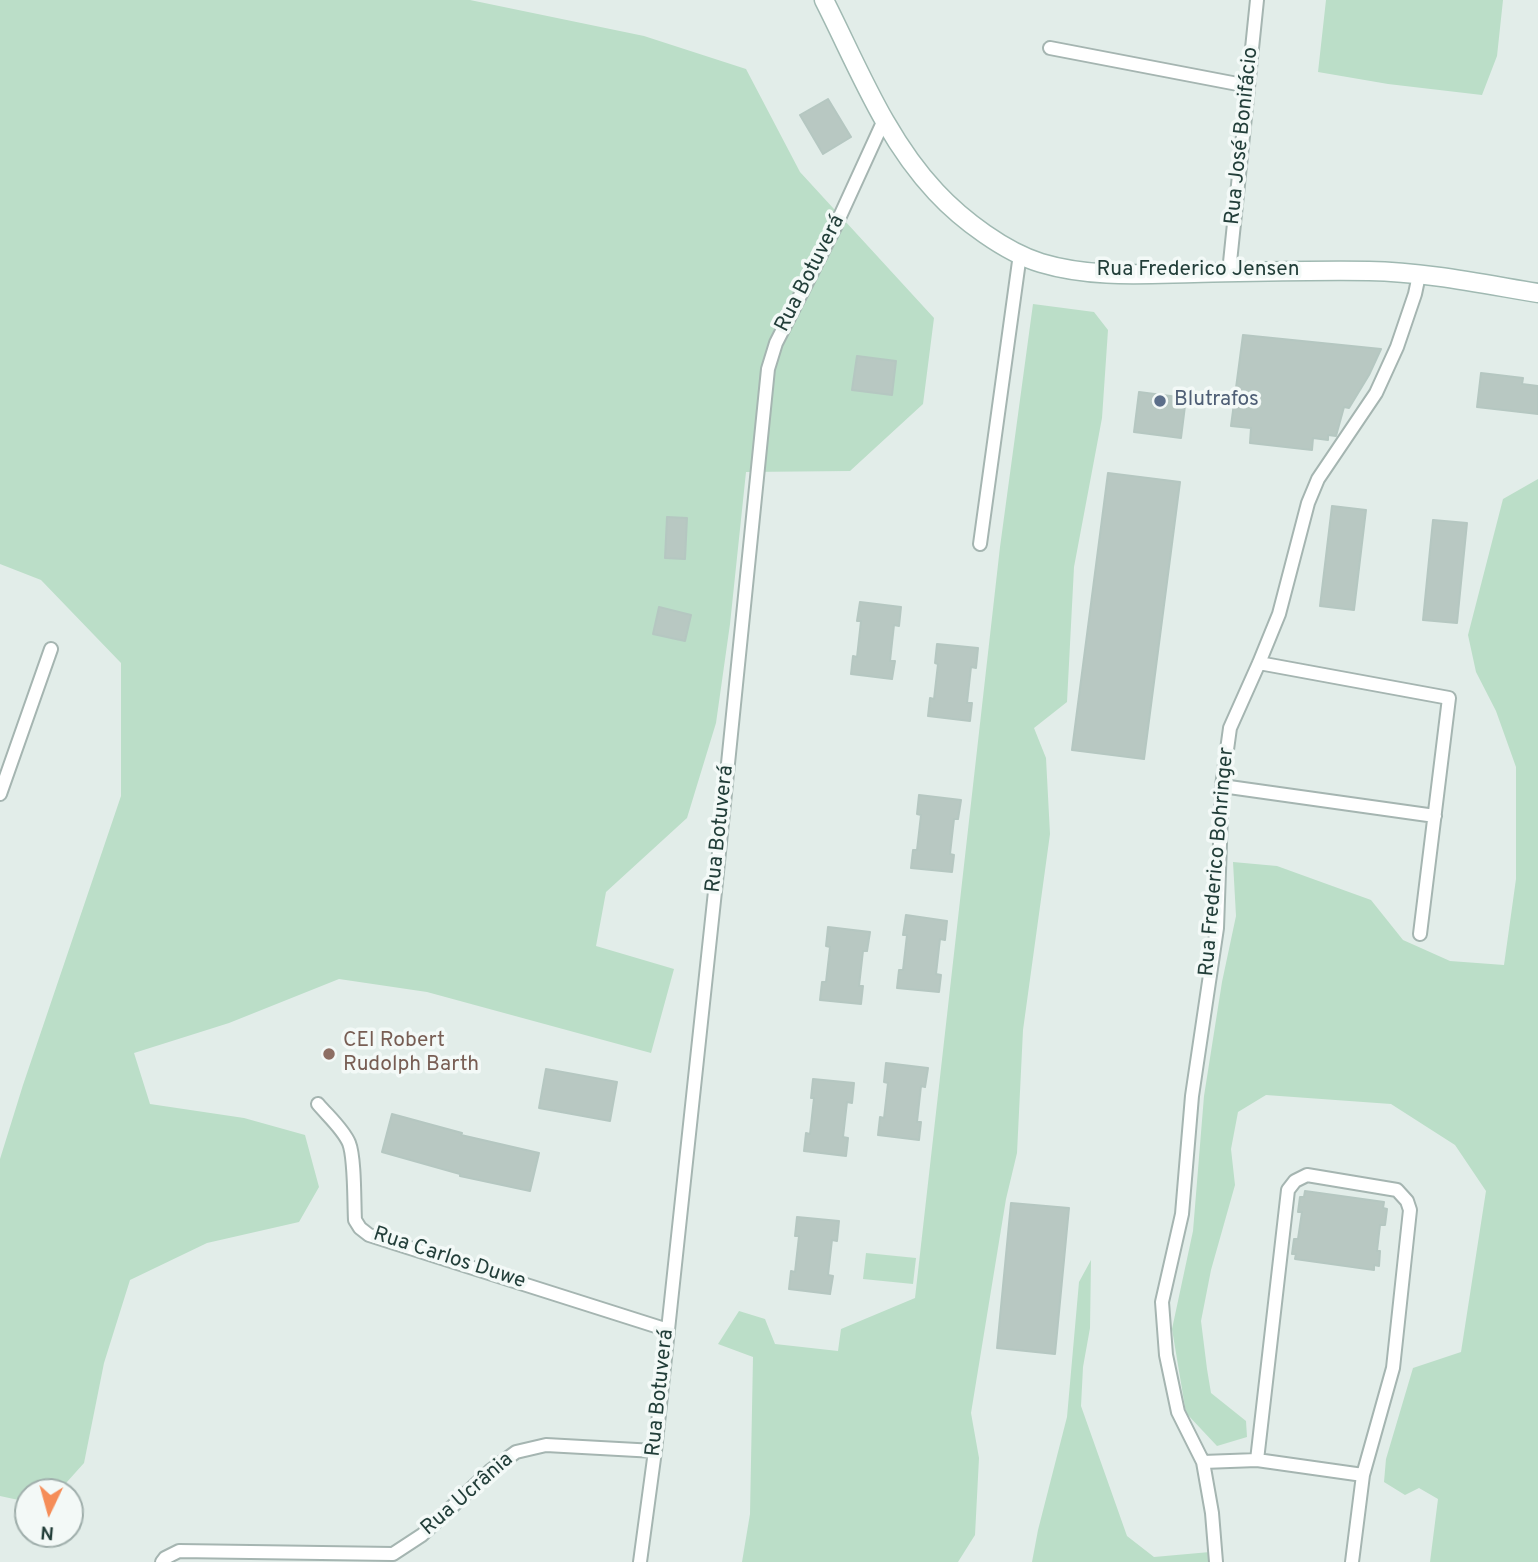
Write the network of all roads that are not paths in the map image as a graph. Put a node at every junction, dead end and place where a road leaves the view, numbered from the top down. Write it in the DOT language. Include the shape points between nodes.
graph roads {
  1 [pos="824,0"];
  2 [pos="1256,0"];
  3 [pos="1050,48"];
  4 [pos="1248,86"];
  5 [pos="884,120"];
  6 [pos="1020,254"];
  7 [pos="1229,272"];
  8 [pos="1419,275"];
  9 [pos="1538,293"];
  10 [pos="980,544"];
  11 [pos="51,649"];
  12 [pos="1259,663"];
  13 [pos="1222,786"];
  14 [pos="0,794"];
  15 [pos="1435,816"];
  16 [pos="1420,934"];
  17 [pos="318,1104"];
  18 [pos="668,1330"];
  19 [pos="655,1451"];
  20 [pos="1257,1460"];
  21 [pos="1203,1462"];
  22 [pos="1363,1475"];
  23 [pos="162,1562"];
  24 [pos="640,1562"];
  25 [pos="1216,1562"];
  26 [pos="1352,1562"];
  1 -- 5 [label="main road, Rua Frederico Jensen"];
  2 -- 4 [label="street, Rua José Bonifácio"];
  3 -- 4 [label="street"];
  4 -- 7 [label="street, Rua José Bonifácio"];
  5 -- 6 [label="main road, Rua Frederico Jensen" via="935,191"];
  5 -- 18 [label="street, Rua Botuverá" via="768,369"];
  6 -- 7 [label="main road, Rua Frederico Jensen" via="1075,271 1121,275"];
  6 -- 10 [label="street"];
  7 -- 8 [label="main road, Rua Frederico Jensen"];
  8 -- 9 [label="main road, Rua Frederico Jensen"];
  8 -- 12 [label="street, Rua Frederico Bohringer" via="1397,347 1376,393 1318,479 1308,503 1279,614"];
  11 -- 14 [label="street"];
  12 -- 13 [label="street, Rua Frederico Bohringer" via="1230,728"];
  12 -- 15 [label="street" via="1449,698"];
  13 -- 15 [label="street"];
  13 -- 21 [label="street, Rua Frederico Bohringer" via="1217,928 1192,1096 1182,1214 1162,1302 1166,1355 1178,1412"];
  15 -- 16 [label="street"];
  17 -- 18 [label="street, Rua Carlos Duwe" via="349,1144 355,1220 369,1235"];
  18 -- 19 [label="street, Rua Botuverá"];
  19 -- 23 [label="street, Rua Ucrânia" via="546,1445 516,1452 422,1535 393,1554 179,1551"];
  19 -- 24 [label="street, Rua Botuverá"];
  20 -- 21 [label="street"];
  20 -- 22 [label="street"];
  20 -- 22 [label="street" via="1288,1190 1307,1175 1397,1190 1410,1210 1393,1368"];
  21 -- 25 [label="street, Rua Frederico Bohringer"];
  22 -- 26 [label="street"];
}
